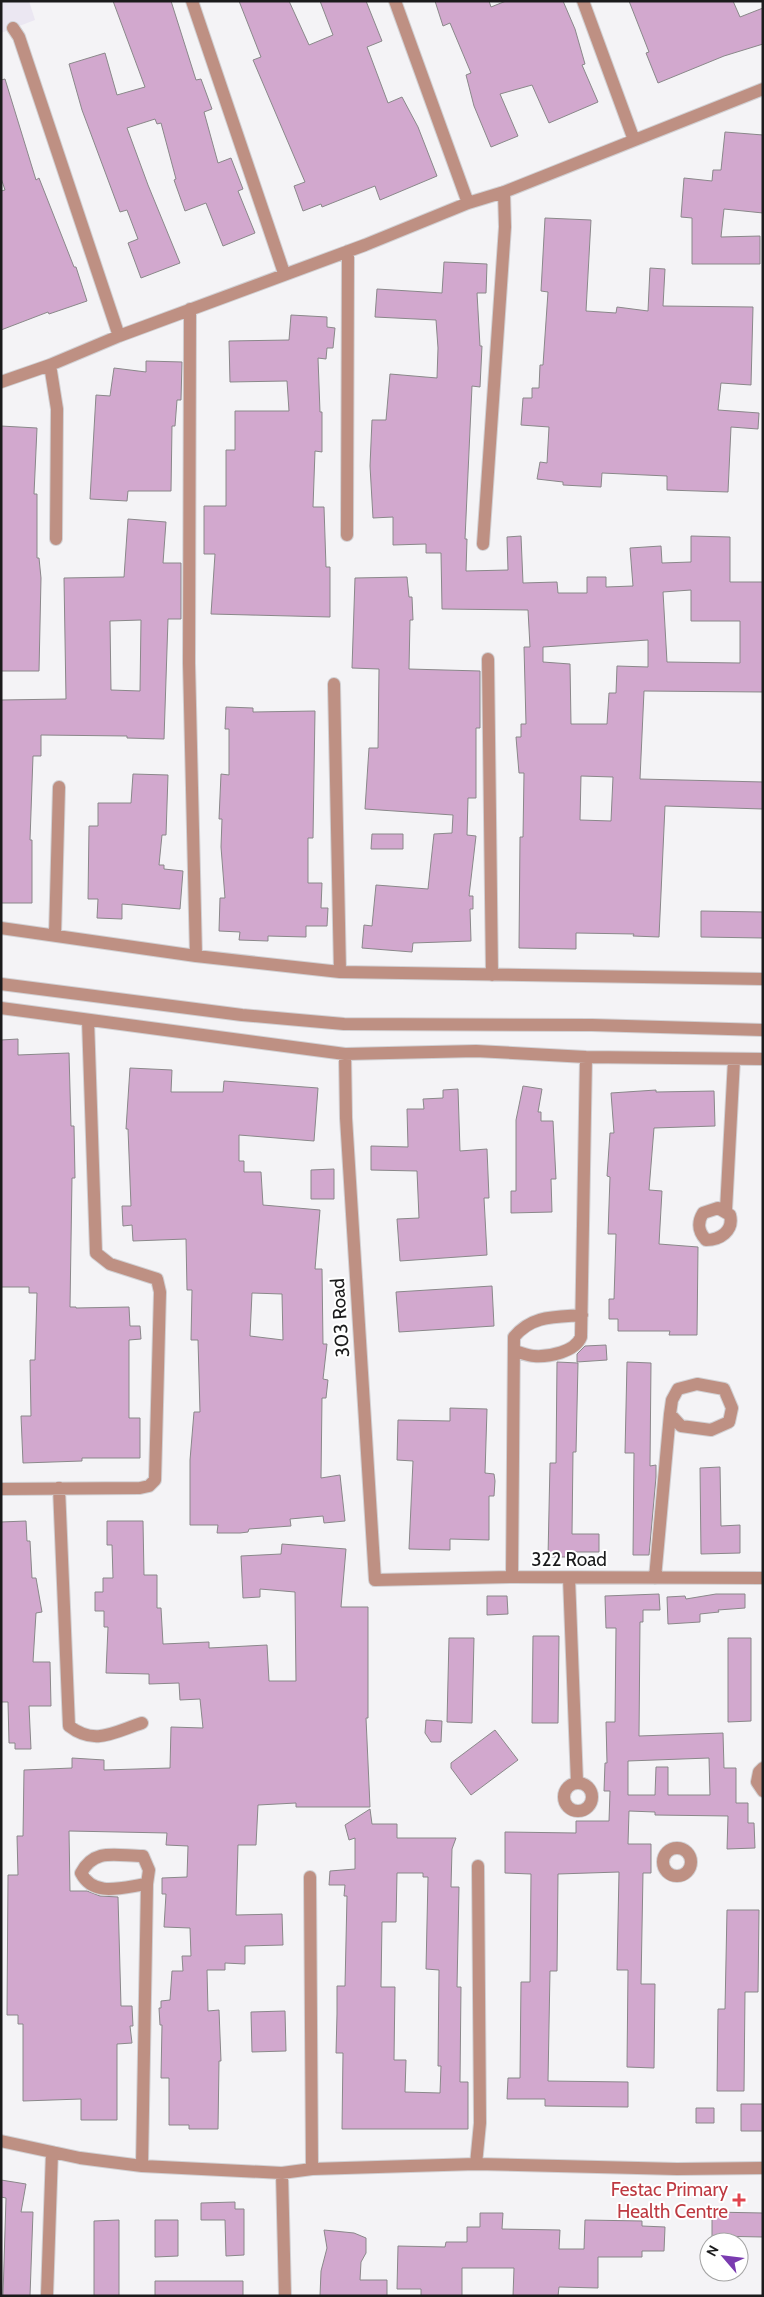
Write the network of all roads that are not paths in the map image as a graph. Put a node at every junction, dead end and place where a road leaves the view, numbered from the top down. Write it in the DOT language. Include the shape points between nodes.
graph roads {
  1 [pos="192,1"];
  2 [pos="395,1"];
  3 [pos="583,1"];
  4 [pos="14,28"];
  5 [pos="763,89"];
  6 [pos="634,140"];
  7 [pos="504,192"];
  8 [pos="468,203"];
  9 [pos="348,251"];
  10 [pos="284,273"];
  11 [pos="190,309"];
  12 [pos="119,336"];
  13 [pos="50,365"];
  14 [pos="1,382"];
  15 [pos="347,535"];
  16 [pos="56,539"];
  17 [pos="483,544"];
  18 [pos="488,659"];
  19 [pos="334,684"];
  20 [pos="59,787"];
  21 [pos="1,928"];
  22 [pos="55,935"];
  23 [pos="196,956"];
  24 [pos="340,972"];
  25 [pos="492,974"];
  26 [pos="763,979"];
  27 [pos="1,984"];
  28 [pos="1,1008"];
  29 [pos="88,1020"];
  30 [pos="763,1030"];
  31 [pos="345,1054"];
  32 [pos="586,1057"];
  33 [pos="734,1060"];
  34 [pos="763,1060"];
  35 [pos="726,1210"];
  36 [pos="582,1315"];
  37 [pos="514,1351"];
  38 [pos="670,1414"];
  39 [pos="59,1488"];
  40 [pos="1,1489"];
  41 [pos="512,1577"];
  42 [pos="569,1578"];
  43 [pos="656,1578"];
  44 [pos="763,1578"];
  45 [pos="375,1580"];
  46 [pos="142,1724"];
  47 [pos="763,1768"];
  48 [pos="577,1782"];
  49 [pos="763,1791"];
  50 [pos="478,1866"];
  51 [pos="310,1877"];
  52 [pos="147,1884"];
  53 [pos="1,2141"];
  54 [pos="52,2152"];
  55 [pos="476,2164"];
  56 [pos="142,2166"];
  57 [pos="763,2168"];
  58 [pos="312,2169"];
  59 [pos="282,2173"];
  60 [pos="47,2295"];
  61 [pos="285,2296"];
  1 -- 10 [label="street"];
  2 -- 8 [label="street"];
  3 -- 6 [label="street"];
  4 -- 12 [label="street"];
  5 -- 6 [label="street"];
  6 -- 7 [label="street"];
  7 -- 8 [label="street"];
  7 -- 17 [label="street" via="505,227"];
  8 -- 9 [label="street"];
  9 -- 10 [label="street"];
  9 -- 15 [label="street"];
  10 -- 11 [label="street"];
  11 -- 12 [label="street"];
  11 -- 23 [label="street" via="189,663"];
  12 -- 13 [label="street"];
  13 -- 14 [label="street"];
  13 -- 16 [label="street" via="57,408"];
  18 -- 25 [label="street"];
  19 -- 24 [label="street"];
  20 -- 22 [label="street"];
  21 -- 22 [label="street"];
  22 -- 23 [label="street"];
  23 -- 24 [label="street"];
  24 -- 25 [label="street"];
  25 -- 26 [label="street"];
  27 -- 30 [label="street" via="242,1015 344,1024 592,1025"];
  28 -- 29 [label="street"];
  29 -- 31 [label="street"];
  29 -- 39 [label="street" via="96,1253 110,1264 157,1279 160,1292 155,1480 140,1488"];
  31 -- 32 [label="street" via="476,1051"];
  31 -- 45 [label="street, 303 Road" via="346,1118"];
  32 -- 33 [label="street"];
  32 -- 36 [label="street"];
  33 -- 34 [label="street"];
  33 -- 35 [label="street"];
  36 -- 37 [label="street" via="533,1320 514,1337"];
  36 -- 37 [label="street" via="583,1330 578,1344 567,1350 534,1356"];
  37 -- 41 [label="street"];
  38 -- 38 [label="street" via="678,1389 697,1384 724,1389 732,1408 729,1422 712,1430 680,1426"];
  38 -- 43 [label="street"];
  39 -- 40 [label="street"];
  39 -- 46 [label="street" via="69,1726 81,1735 101,1737"];
  41 -- 42 [label="street, 322 Road"];
  41 -- 45 [label="street, 322 Road"];
  42 -- 43 [label="street, 322 Road"];
  42 -- 48 [label="street"];
  43 -- 44 [label="street, 322 Road"];
  47 -- 49 [label="street" via="757,1782"];
  50 -- 55 [label="street" via="480,2123"];
  51 -- 58 [label="street"];
  52 -- 52 [label="street" via="150,1870 143,1856 98,1855 87,1862 81,1873 86,1882 101,1890"];
  52 -- 56 [label="street"];
  53 -- 54 [label="street"];
  54 -- 56 [label="street"];
  54 -- 60 [label="street"];
  55 -- 57 [label="street"];
  55 -- 58 [label="street"];
  56 -- 59 [label="street"];
  58 -- 59 [label="street"];
  59 -- 61 [label="street"];
}
